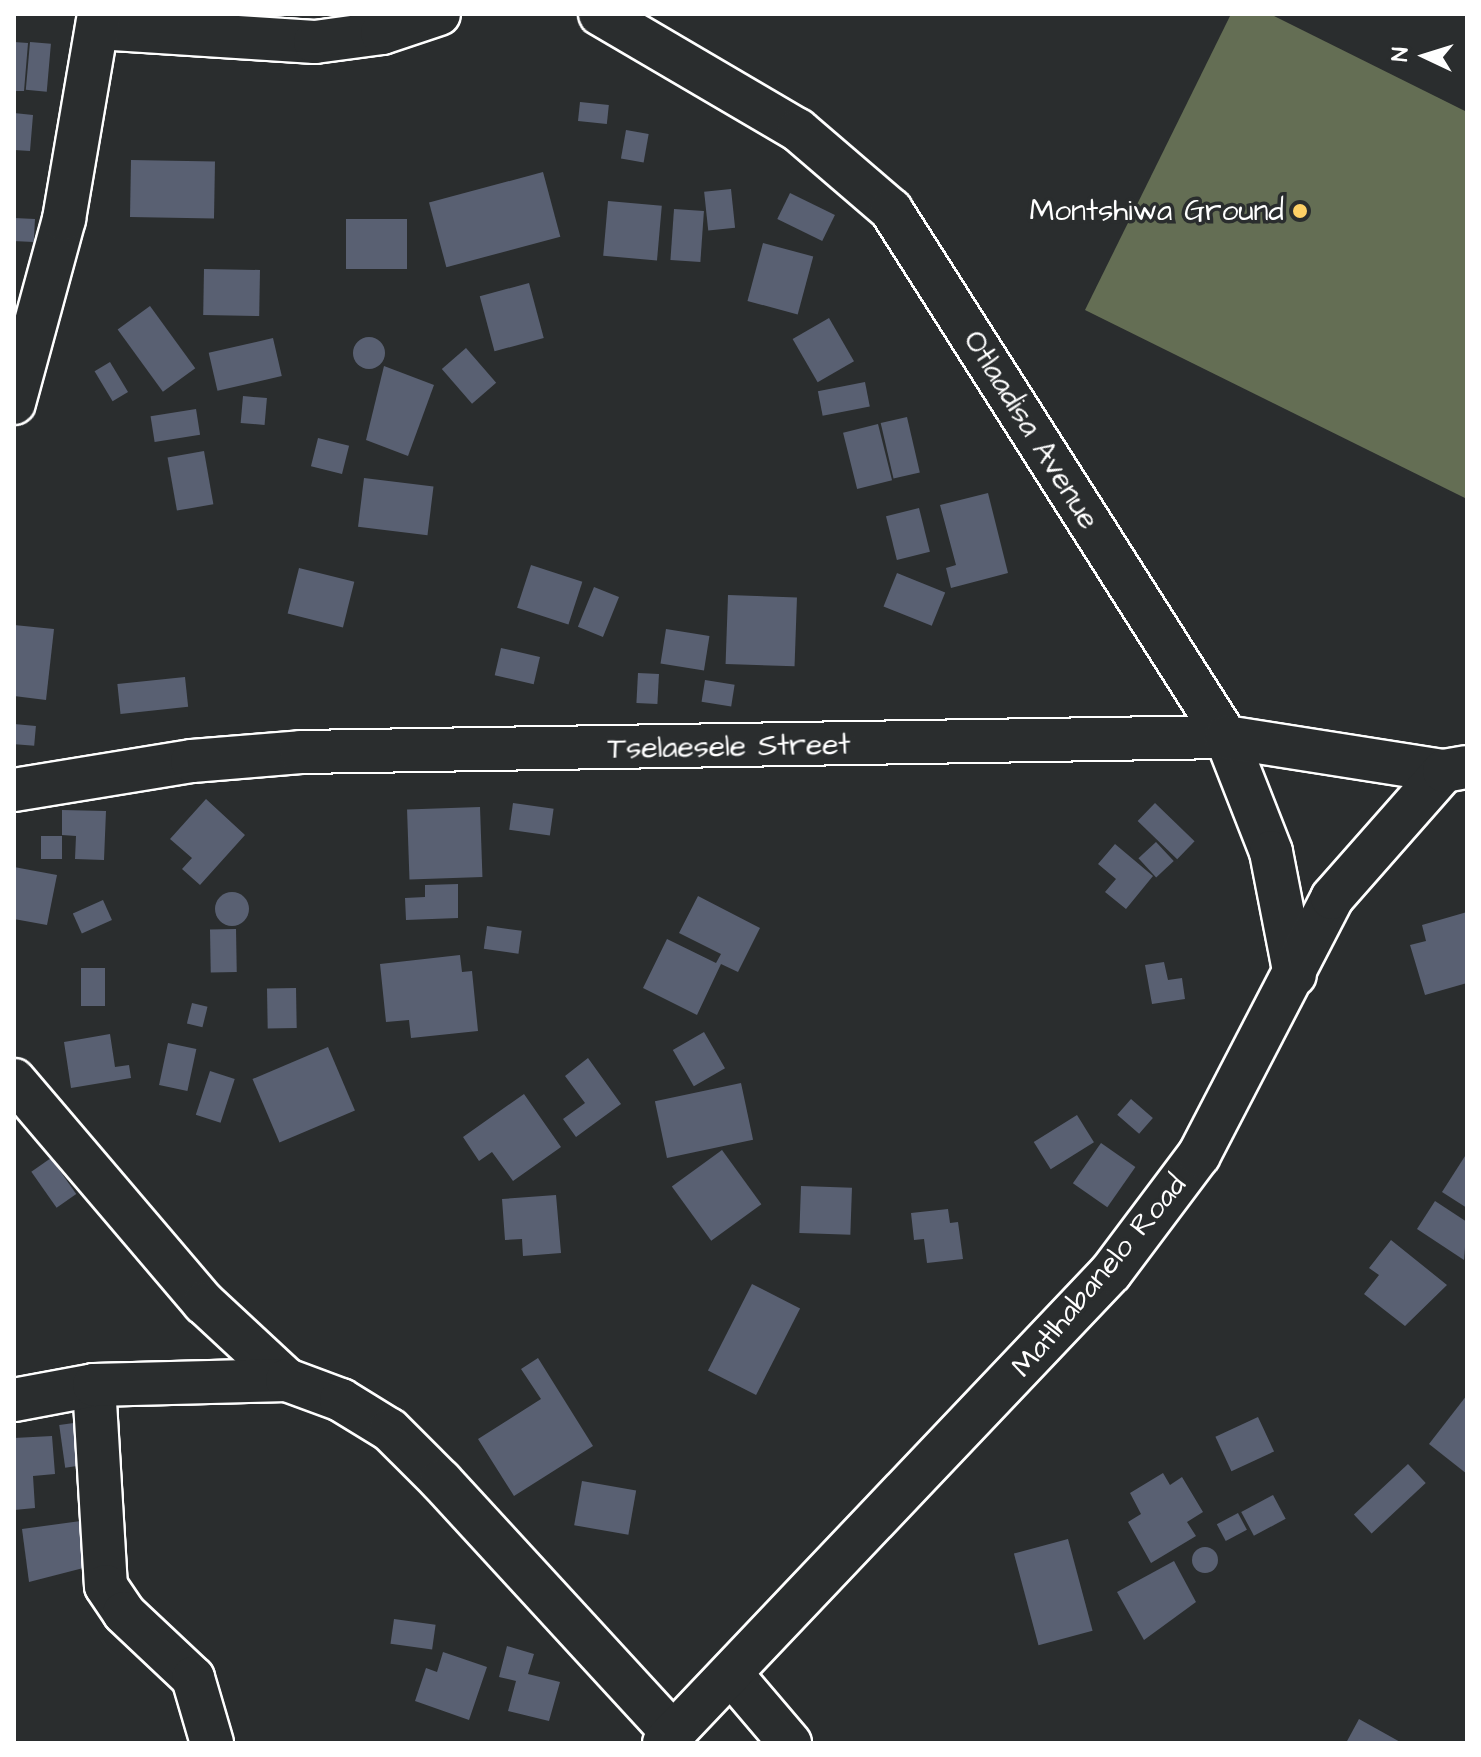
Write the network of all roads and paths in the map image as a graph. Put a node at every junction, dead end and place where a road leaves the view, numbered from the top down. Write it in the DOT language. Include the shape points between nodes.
graph roads {
  1 [pos="439,14"];
  2 [pos="600,14"];
  3 [pos="99,21"];
  4 [pos="14,403"];
  5 [pos="1226,737"];
  6 [pos="1456,769"];
  7 [pos="14,790"];
  8 [pos="1295,975"];
  9 [pos="14,1080"];
  10 [pos="287,1380"];
  11 [pos="94,1385"];
  12 [pos="14,1400"];
  13 [pos="733,1676"];
  14 [pos="668,1738"];
  15 [pos="212,1743"];
  16 [pos="790,1743"];
  1 -- 3 [label="street" via="382,33 315,42"];
  2 -- 5 [label="street, Otlaadisa Avenue" via="798,130 891,210"];
  3 -- 4 [label="street" via="64,219"];
  5 -- 6 [label="street, Tselaesele Street"];
  5 -- 7 [label="street, Tselaesele Street" via="301,752 192,761"];
  5 -- 8 [label="street, Otlaadisa Avenue" via="1271,852"];
  6 -- 8 [label="street, Matlhabanelo Road" via="1332,898"];
  8 -- 13 [label="street, Matlhabanelo Road" via="1199,1155 1111,1272"];
  9 -- 10 [label="street" via="204,1303"];
  10 -- 11 [label="street"];
  10 -- 14 [label="street" via="341,1400 390,1430"];
  11 -- 12 [label="street"];
  11 -- 15 [label="street" via="106,1586 124,1613 193,1678"];
  13 -- 14 [label="street, Matlhabanelo Road"];
  13 -- 16 [label="street"];
}
